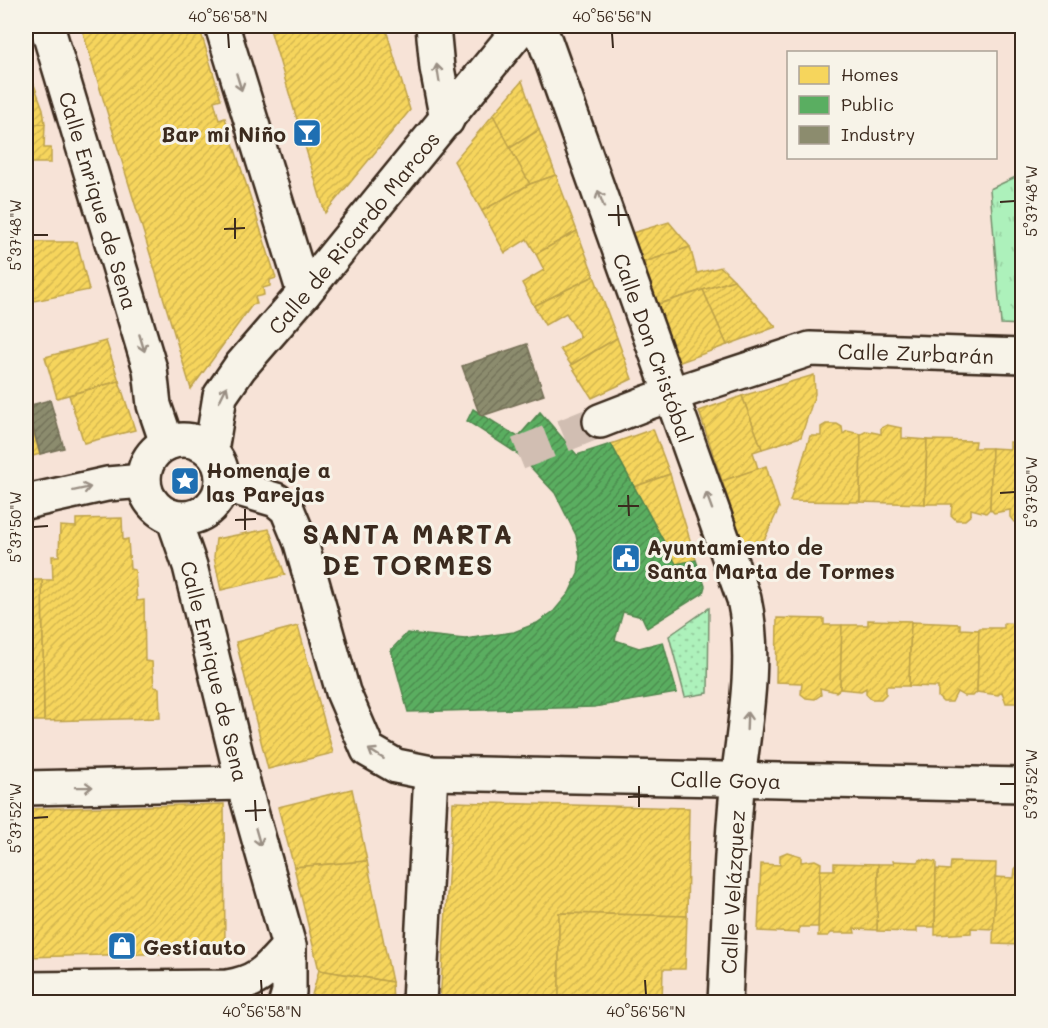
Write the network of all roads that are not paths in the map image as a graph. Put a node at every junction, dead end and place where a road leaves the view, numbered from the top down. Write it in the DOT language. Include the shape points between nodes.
graph roads {
  1 [pos="47,26"];
  2 [pos="222,26"];
  3 [pos="433,26"];
  4 [pos="522,26"];
  5 [pos="534,26"];
  6 [pos="447,120"];
  7 [pos="304,293"];
  8 [pos="1023,356"];
  9 [pos="670,395"];
  10 [pos="600,421"];
  11 [pos="167,443"];
  12 [pos="211,450"];
  13 [pos="144,481"];
  14 [pos="222,484"];
  15 [pos="26,502"];
  16 [pos="173,517"];
  17 [pos="749,637"];
  18 [pos="431,773"];
  19 [pos="738,779"];
  20 [pos="243,783"];
  21 [pos="1023,785"];
  22 [pos="26,788"];
  23 [pos="289,946"];
  24 [pos="26,989"];
  25 [pos="286,1002"];
  26 [pos="419,1002"];
  27 [pos="725,1002"];
  1 -- 11 [label="street, Calle Enrique de Sena, one-way" via="150,369 154,405"];
  2 -- 7 [label="street, one-way"];
  6 -- 3 [label="street, one-way"];
  4 -- 6 [label="street, Calle de Ricardo Marcos"];
  9 -- 5 [label="street, Calle Don Cristóbal, one-way" via="545,41"];
  6 -- 7 [label="street, Calle de Ricardo Marcos"];
  12 -- 7 [label="street, Calle de Ricardo Marcos, one-way" via="220,396"];
  8 -- 9 [label="street, Calle Zurbarán" via="810,349"];
  9 -- 10 [label="street"];
  17 -- 9 [label="street, Calle Don Cristóbal, one-way" via="744,599"];
  11 -- 12 [label="street" via="182,439"];
  11 -- 13 [label="street" via="154,452 146,465"];
  12 -- 14 [label="street" via="222,472"];
  15 -- 13 [label="street, one-way" via="106,484"];
  13 -- 16 [label="street" via="152,503"];
  14 -- 16 [label="street" via="216,500 205,512 189,518"];
  18 -- 14 [label="street, Calle Goya, one-way" via="396,766 368,750 343,692 301,543 287,509 276,500"];
  16 -- 20 [label="street, Calle Enrique de Sena" via="190,566"];
  19 -- 17 [label="street, Calle Velázquez, one-way" via="747,730"];
  18 -- 19 [label="street, Calle Goya"];
  18 -- 26 [label="street"];
  19 -- 21 [label="street, Calle Goya"];
  19 -- 27 [label="street, Calle Velázquez"];
  22 -- 20 [label="street, one-way"];
  20 -- 23 [label="street, Calle Enrique de Sena, one-way"];
  23 -- 24 [label="street" via="263,975 247,984"];
  23 -- 25 [label="street, Calle Enrique de Sena"];
}
